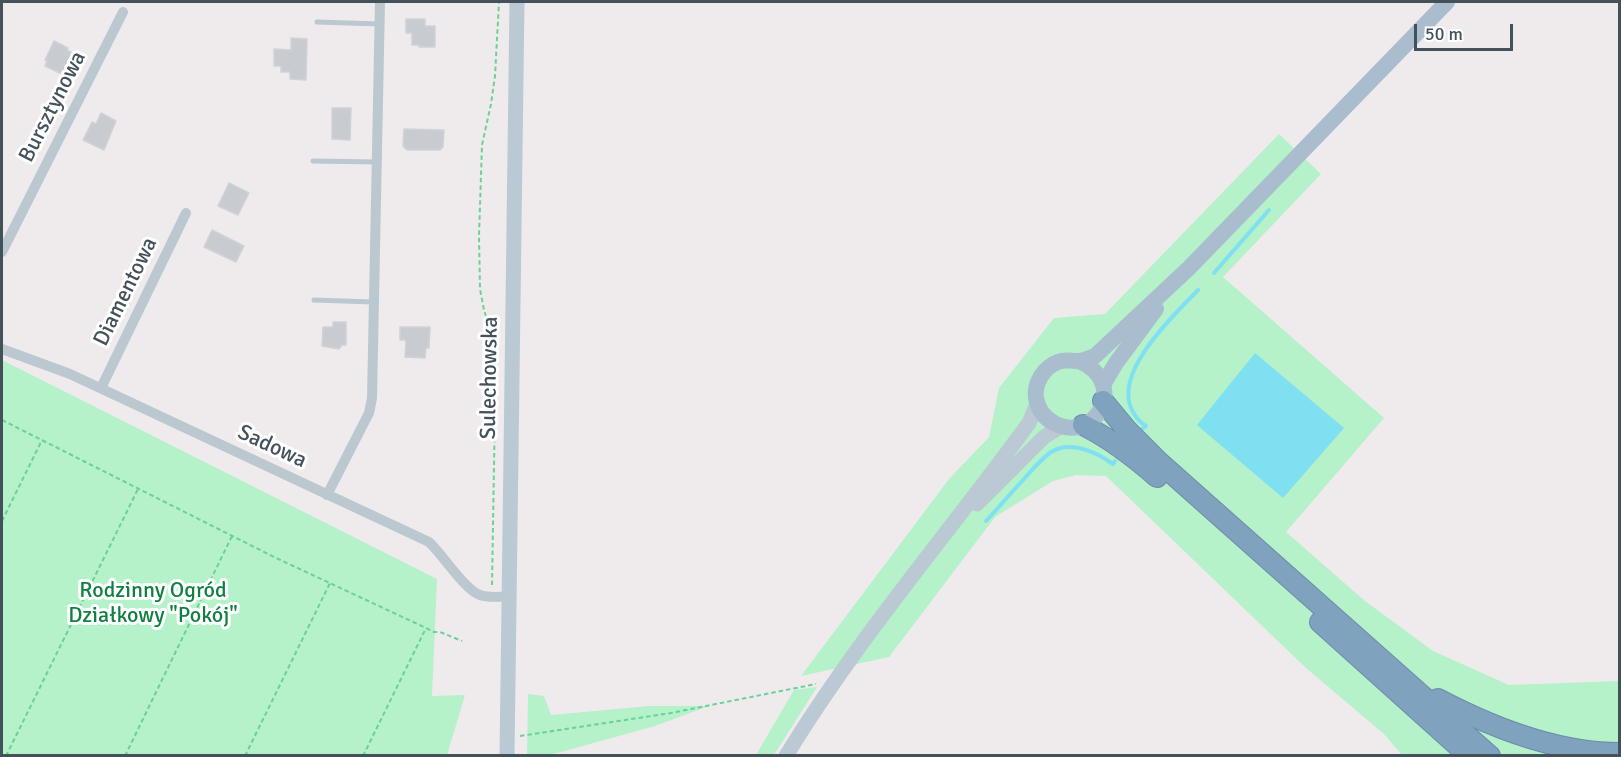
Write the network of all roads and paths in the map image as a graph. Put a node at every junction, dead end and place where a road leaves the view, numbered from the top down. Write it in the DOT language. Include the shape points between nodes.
graph roads {
  1 [pos="380,2"];
  2 [pos="499,2"];
  3 [pos="517,2"];
  4 [pos="1447,2"];
  5 [pos="123,12"];
  6 [pos="317,22"];
  7 [pos="380,24"];
  8 [pos="313,161"];
  9 [pos="377,162"];
  10 [pos="186,213"];
  11 [pos="2,252"];
  12 [pos="1180,277"];
  13 [pos="314,300"];
  14 [pos="374,302"];
  15 [pos="2,349"];
  16 [pos="1079,361"];
  17 [pos="101,388"];
  18 [pos="1103,393"];
  19 [pos="1037,404"];
  20 [pos="2,420"];
  21 [pos="1083,425"];
  22 [pos="1060,427"];
  23 [pos="42,440"];
  24 [pos="138,489"];
  25 [pos="327,495"];
  26 [pos="2,522"];
  27 [pos="232,536"];
  28 [pos="935,546"];
  29 [pos="330,583"];
  30 [pos="509,596"];
  31 [pos="491,597"];
  32 [pos="426,628"];
  33 [pos="462,641"];
  34 [pos="834,682"];
  35 [pos="1412,685"];
  36 [pos="1418,710"];
  37 [pos="507,738"];
  38 [pos="1620,753"];
  39 [pos="6,756"];
  40 [pos="125,756"];
  41 [pos="245,756"];
  42 [pos="363,756"];
  43 [pos="507,756"];
  44 [pos="786,756"];
  45 [pos="1456,756"];
  46 [pos="1469,756"];
  47 [pos="1490,756"];
  1 -- 7 [label="street"];
  2 -- 31 [label="path" via="495,76 482,145 479,236 480,289 496,347"];
  3 -- 30 [label="main road, Sulechowska"];
  4 -- 12 [label="main road"];
  5 -- 11 [label="street, Bursztynowa"];
  6 -- 7 [label="lane"];
  7 -- 9 [label="street"];
  8 -- 9 [label="lane"];
  9 -- 14 [label="street"];
  10 -- 17 [label="street, Diamentowa"];
  12 -- 16 [label="main road" via="1095,356"];
  12 -- 18 [label="main road" via="1116,363"];
  13 -- 14 [label="lane"];
  14 -- 25 [label="street" via="369,413"];
  15 -- 17 [label="street, Sadowa"];
  16 -- 18 [label="main road" via="1096,372"];
  16 -- 19 [label="main road" via="1058,362 1042,374 1035,394"];
  17 -- 25 [label="street, Sadowa"];
  18 -- 21 [label="main road" via="1100,411"];
  18 -- 35 [label="highway" via="1127,430 1158,462"];
  19 -- 22 [label="main road" via="1042,414"];
  19 -- 28 [label="main road" via="1029,423"];
  20 -- 23 [label="path"];
  21 -- 22 [label="main road"];
  21 -- 36 [label="highway" via="1124,449"];
  22 -- 28 [label="main road" via="1044,437"];
  23 -- 24 [label="path"];
  23 -- 26 [label="path"];
  24 -- 27 [label="path"];
  24 -- 39 [label="path"];
  25 -- 31 [label="street, Sadowa" via="429,543 467,587"];
  27 -- 29 [label="path"];
  27 -- 40 [label="path"];
  28 -- 34 [label="main road"];
  29 -- 32 [label="path"];
  29 -- 41 [label="path"];
  30 -- 31 [label="street, Sadowa"];
  30 -- 37 [label="main road, Sulechowska"];
  32 -- 33 [label="path"];
  32 -- 42 [label="path"];
  34 -- 37 [label="path" via="671,713"];
  34 -- 44 [label="main road"];
  35 -- 38 [label="highway" via="1509,731 1563,748"];
  35 -- 47 [label="highway"];
  36 -- 45 [label="highway"];
  36 -- 46 [label="highway"];
  37 -- 43 [label="main road, Sulechowska"];
}
